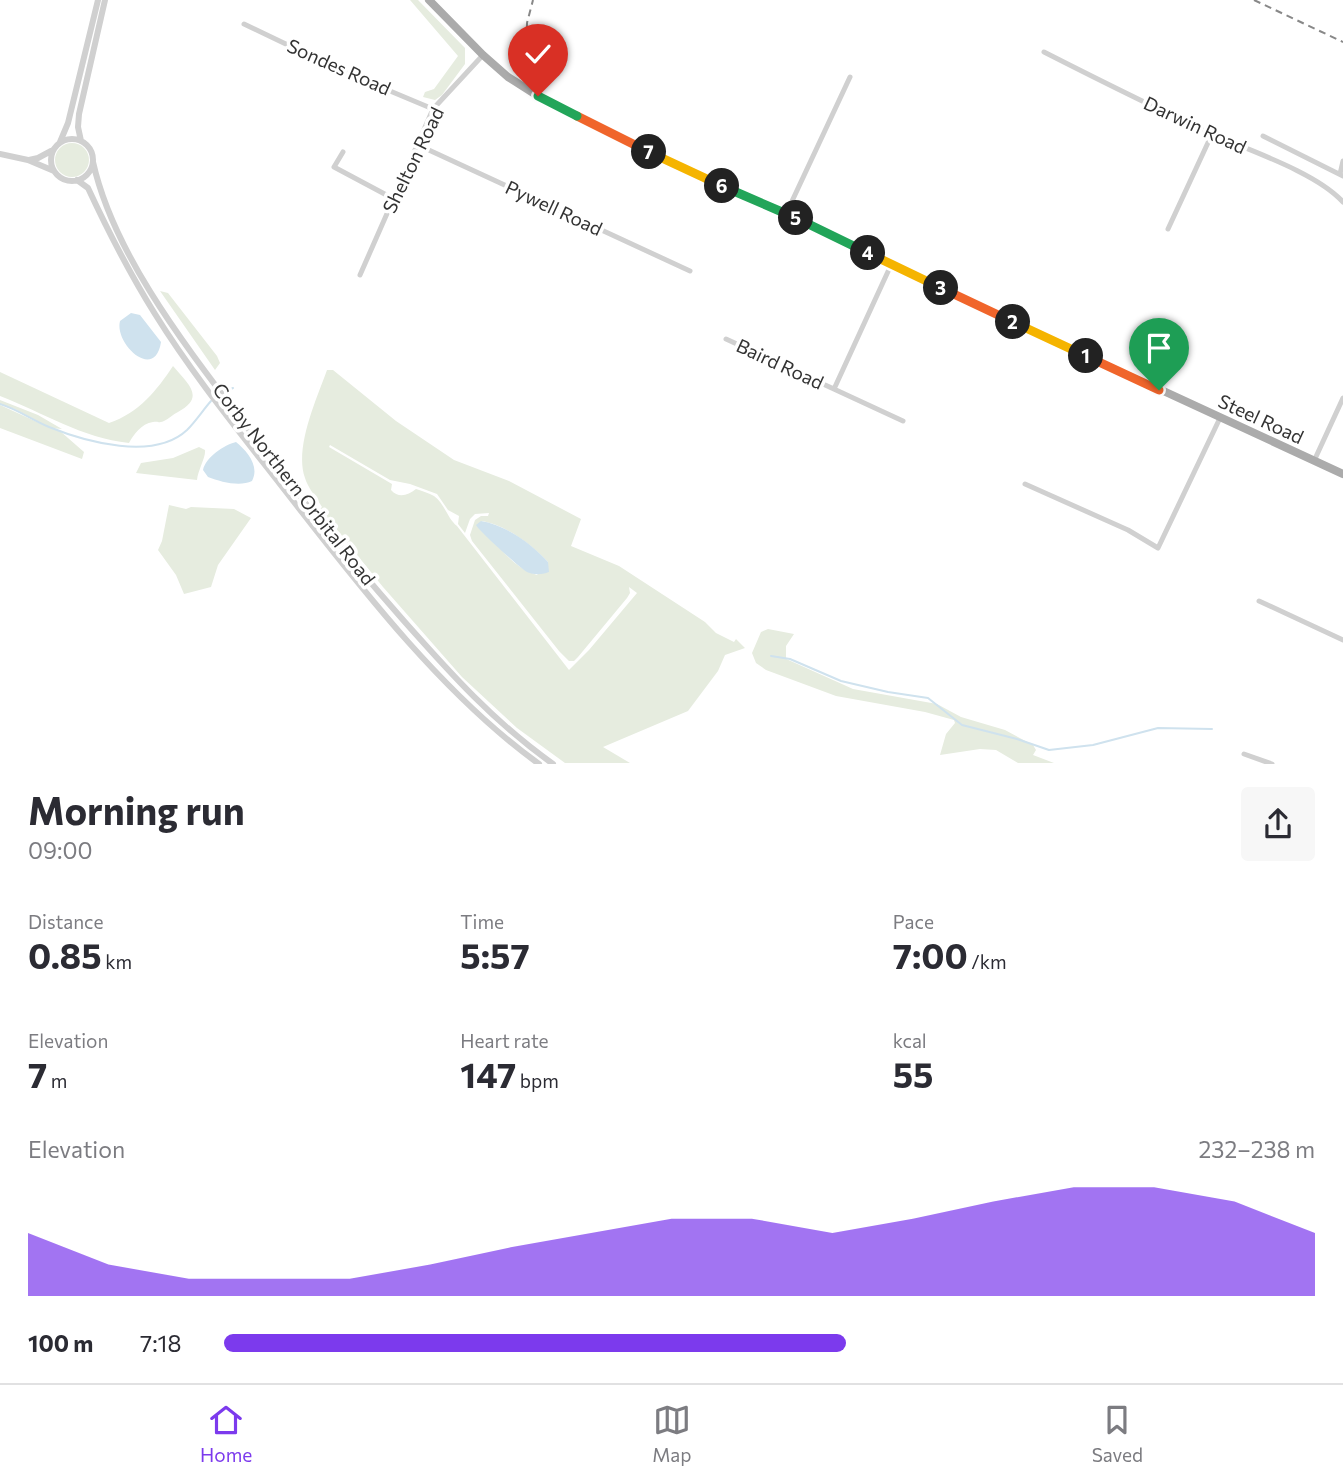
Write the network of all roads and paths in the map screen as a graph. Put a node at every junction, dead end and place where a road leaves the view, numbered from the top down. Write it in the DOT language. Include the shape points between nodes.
graph roads {
  1 [pos="98,0"];
  2 [pos="105,0"];
  3 [pos="429,0"];
  4 [pos="244,24"];
  5 [pos="1044,52"];
  6 [pos="483,55"];
  7 [pos="850,77"];
  8 [pos="433,110"];
  9 [pos="1212,134"];
  10 [pos="1263,136"];
  11 [pos="81,141"];
  12 [pos="60,142"];
  13 [pos="418,145"];
  14 [pos="53,150"];
  15 [pos="343,152"];
  16 [pos="0,154"];
  17 [pos="27,160"];
  18 [pos="1343,161"];
  19 [pos="93,162"];
  20 [pos="54,171"];
  21 [pos="1341,175"];
  22 [pos="77,180"];
  23 [pos="1343,187"];
  24 [pos="1337,196"];
  25 [pos="394,199"];
  26 [pos="1343,202"];
  27 [pos="786,214"];
  28 [pos="1168,229"];
  29 [pos="891,265"];
  30 [pos="690,271"];
  31 [pos="360,275"];
  32 [pos="726,339"];
  33 [pos="834,389"];
  34 [pos="1343,398"];
  35 [pos="1220,418"];
  36 [pos="903,421"];
  37 [pos="1314,461"];
  38 [pos="1343,474"];
  39 [pos="1025,484"];
  40 [pos="1259,601"];
  41 [pos="1343,640"];
  42 [pos="1244,754"];
  43 [pos="540,764"];
  44 [pos="553,764"];
  45 [pos="1272,764"];
  1 -- 12 [label="street"];
  2 -- 11 [label="street" via="79,114"];
  3 -- 6 [label="main road, Steel Road"];
  4 -- 8 [label="street, Sondes Road"];
  5 -- 9 [label="street, Darwin Road"];
  6 -- 8 [label="street, Shelton Road"];
  6 -- 27 [label="main road, Steel Road" via="538,96"];
  7 -- 27 [label="street"];
  8 -- 13 [label="street, Shelton Road"];
  9 -- 24 [label="street, Darwin Road"];
  9 -- 28 [label="street"];
  10 -- 21 [label="street"];
  11 -- 12 [label="street"];
  11 -- 19 [label="street"];
  12 -- 14 [label="street"];
  13 -- 25 [label="street, Shelton Road"];
  13 -- 30 [label="street, Pywell Road"];
  14 -- 17 [label="street"];
  14 -- 20 [label="street"];
  15 -- 25 [label="street" via="334,167"];
  16 -- 17 [label="street"];
  17 -- 20 [label="street"];
  18 -- 21 [label="street"];
  19 -- 22 [label="street" via="88,174"];
  19 -- 44 [label="street, Corby Northern Orbital Road" via="113,222 136,266 234,410 358,569 465,690"];
  20 -- 22 [label="street" via="62,179"];
  22 -- 43 [label="street, Corby Northern Orbital Road" via="88,188 156,316 334,553 463,700"];
  23 -- 24 [label="street"];
  24 -- 26 [label="street, Darwin Road"];
  25 -- 31 [label="street, Shelton Road"];
  27 -- 29 [label="main road, Steel Road"];
  29 -- 33 [label="street, Baird Road"];
  29 -- 35 [label="main road, Steel Road"];
  32 -- 33 [label="street, Baird Road"];
  33 -- 36 [label="street, Baird Road"];
  34 -- 37 [label="street"];
  35 -- 37 [label="main road, Steel Road"];
  35 -- 39 [label="street" via="1158,548"];
  37 -- 38 [label="main road, Steel Road"];
  40 -- 41 [label="street"];
  42 -- 45 [label="street"];
}
